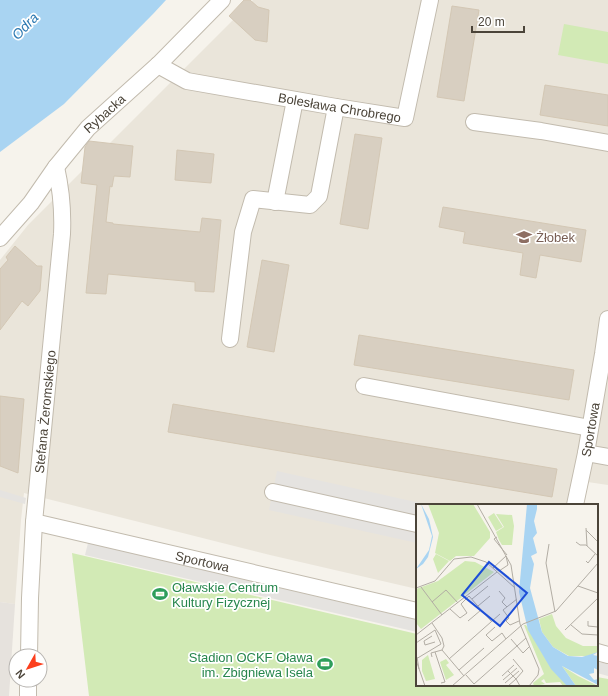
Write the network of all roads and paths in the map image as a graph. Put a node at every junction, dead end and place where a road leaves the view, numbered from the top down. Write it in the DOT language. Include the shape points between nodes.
graph roads {
  1 [pos="222,0"];
  2 [pos="430,0"];
  3 [pos="158,65"];
  4 [pos="295,100"];
  5 [pos="336,107"];
  6 [pos="474,122"];
  7 [pos="608,143"];
  8 [pos="56,167"];
  9 [pos="275,202"];
  10 [pos="0,238"];
  11 [pos="608,319"];
  12 [pos="230,339"];
  13 [pos="606,355"];
  14 [pos="364,386"];
  15 [pos="590,428"];
  16 [pos="586,453"];
  17 [pos="608,457"];
  18 [pos="273,492"];
  19 [pos="575,504"];
  20 [pos="34,522"];
  21 [pos="416,524"];
  22 [pos="416,611"];
  23 [pos="30,648"];
  24 [pos="598,652"];
  25 [pos="608,655"];
  1 -- 3 [label="street, Rybacka"];
  2 -- 5 [label="street, Bolesława Chrobrego" via="405,118"];
  3 -- 4 [label="street, Bolesława Chrobrego" via="188,81"];
  3 -- 8 [label="street, Rybacka" via="88,128"];
  4 -- 5 [label="street, Bolesława Chrobrego"];
  4 -- 9 [label="street"];
  5 -- 9 [label="street" via="319,196 310,205"];
  6 -- 7 [label="street"];
  8 -- 10 [label="street, Rybacka" via="31,203"];
  8 -- 20 [label="street, Stefana Żeromskiego" via="63,211 62,234"];
  9 -- 12 [label="street" via="253,199 243,232"];
  11 -- 13 [label="street, Sportowa"];
  13 -- 15 [label="street, Sportowa"];
  14 -- 15 [label="street"];
  15 -- 16 [label="street, Sportowa"];
  16 -- 17 [label="street"];
  16 -- 19 [label="street, Sportowa"];
  18 -- 21 [label="street"];
  20 -- 22 [label="street, Sportowa"];
  20 -- 23 [label="street, Stefana Żeromskiego"];
  24 -- 25 [label="street"];
}
